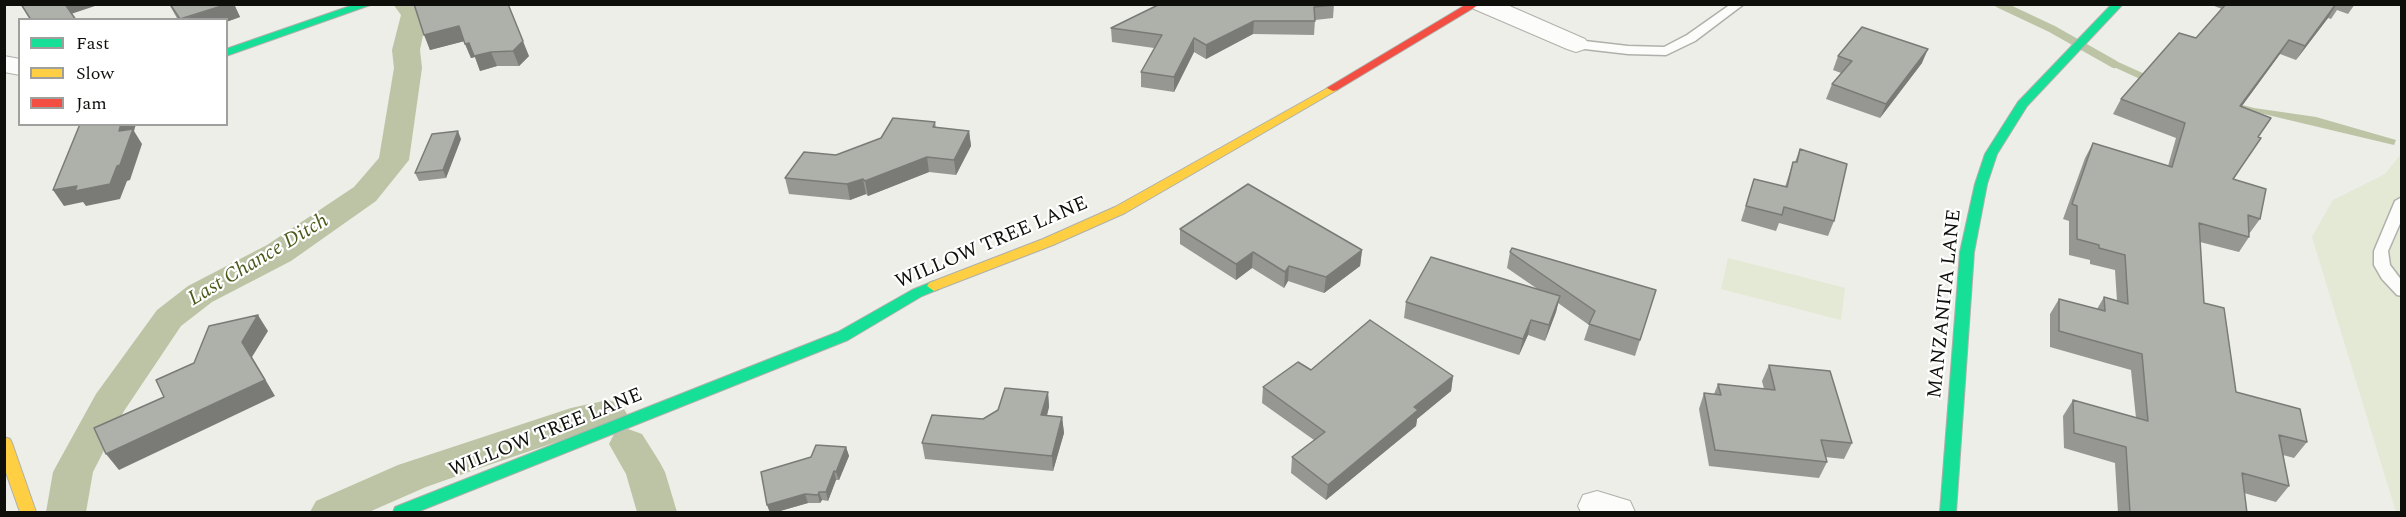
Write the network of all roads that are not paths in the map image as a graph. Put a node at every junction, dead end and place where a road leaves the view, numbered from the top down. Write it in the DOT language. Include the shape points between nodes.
graph roads {
  1 [pos="368,4"];
  2 [pos="1475,4"];
  3 [pos="1483,4"];
  4 [pos="1739,4"];
  5 [pos="2118,4"];
  6 [pos="1576,44"];
  7 [pos="228,52"];
  8 [pos="2402,201"];
  9 [pos="2402,291"];
  10 [pos="4,443"];
  11 [pos="28,513"];
  12 [pos="401,513"];
  13 [pos="1948,513"];
  1 -- 7 [label="street"];
  2 -- 12 [label="street, WILLOW TREE LANE" via="1120,210 917,293 843,336"];
  3 -- 6 [label="street"];
  4 -- 6 [label="lane" via="1666,51"];
  5 -- 13 [label="street, MANZANITA LANE" via="2022,104 1991,154 1967,252"];
  8 -- 9 [label="lane" via="2381,251 2382,265"];
  10 -- 11 [label="street"];
}
